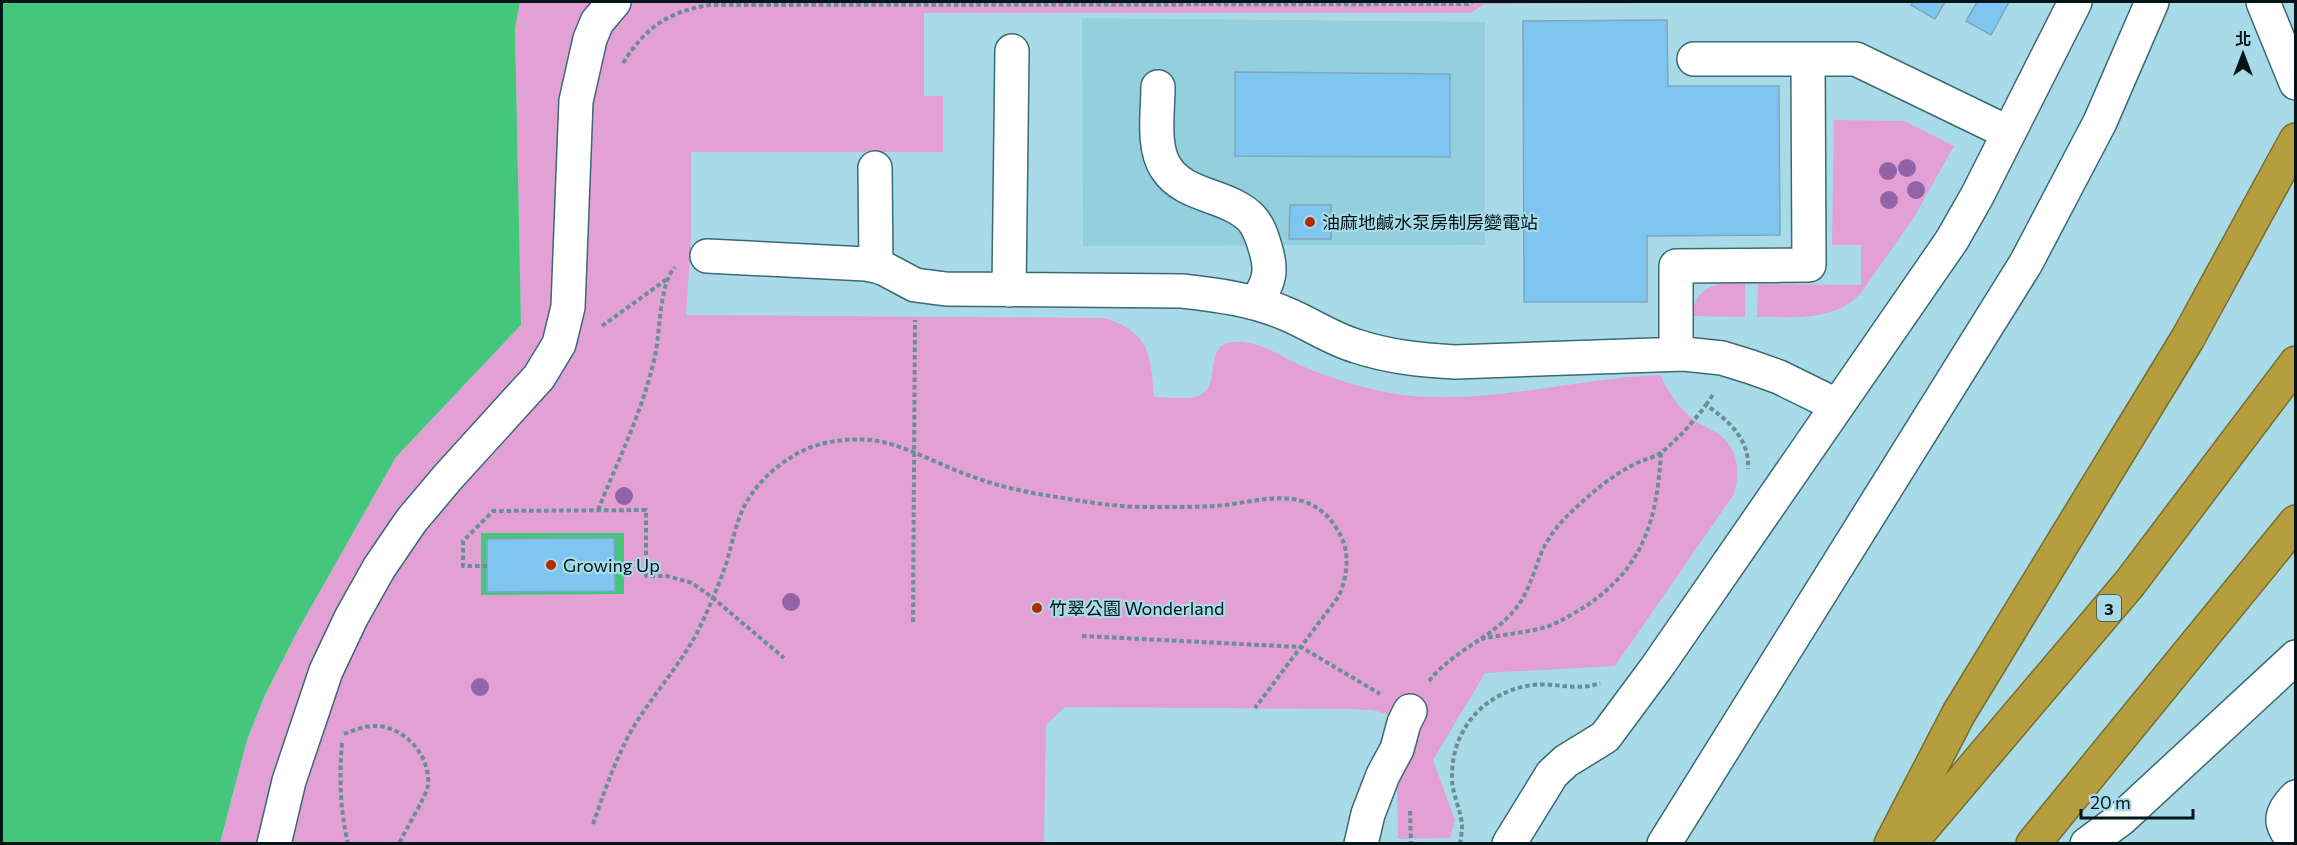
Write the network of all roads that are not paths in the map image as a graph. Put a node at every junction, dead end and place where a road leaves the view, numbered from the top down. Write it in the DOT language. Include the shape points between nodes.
graph roads {
  1 [pos="614,2"];
  2 [pos="2075,2"];
  3 [pos="2152,2"];
  4 [pos="2263,2"];
  5 [pos="1011,51"];
  6 [pos="1694,59"];
  7 [pos="1808,59"];
  8 [pos="2295,83"];
  9 [pos="1158,87"];
  10 [pos="2009,133"];
  11 [pos="2295,140"];
  12 [pos="875,168"];
  13 [pos="707,256"];
  14 [pos="876,266"];
  15 [pos="1009,290"];
  16 [pos="1256,303"];
  17 [pos="1676,354"];
  18 [pos="2295,363"];
  19 [pos="1836,405"];
  20 [pos="2295,522"];
  21 [pos="2295,657"];
  22 [pos="1410,711"];
  23 [pos="2295,797"];
  24 [pos="274,843"];
  25 [pos="1360,843"];
  26 [pos="1509,843"];
  27 [pos="1664,843"];
  28 [pos="1891,843"];
  29 [pos="1909,843"];
  30 [pos="2033,843"];
  31 [pos="2087,843"];
  32 [pos="2295,843"];
  1 -- 24 [label="street" via="597,22 590,39 576,101 568,306 560,344 539,377 411,521 379,568 326,671 289,781"];
  2 -- 10 [label="street"];
  3 -- 27 [label="street" via="2100,122 2026,263"];
  4 -- 8 [label="street"];
  5 -- 15 [label="street"];
  6 -- 7 [label="street"];
  7 -- 10 [label="street" via="1856,59"];
  7 -- 17 [label="street" via="1809,265 1676,266"];
  9 -- 16 [label="street" via="1160,154 1168,171 1182,184 1239,208 1260,232 1270,260 1270,275"];
  10 -- 19 [label="street" via="1952,240"];
  11 -- 28 [label="highway" via="2188,338 1959,713"];
  12 -- 14 [label="street"];
  13 -- 14 [label="street"];
  14 -- 15 [label="street" via="915,285 931,288"];
  15 -- 16 [label="street" via="1182,291"];
  16 -- 17 [label="street" via="1354,346 1421,360"];
  17 -- 19 [label="street" via="1722,358 1751,367"];
  18 -- 29 [label="highway, 3" via="2130,583"];
  19 -- 26 [label="street" via="1612,728 1552,774"];
  20 -- 30 [label="highway"];
  21 -- 31 [label="street" via="2121,819"];
  22 -- 25 [label="street"];
  23 -- 32 [label="street" via="2282,819 2283,828"];
}
